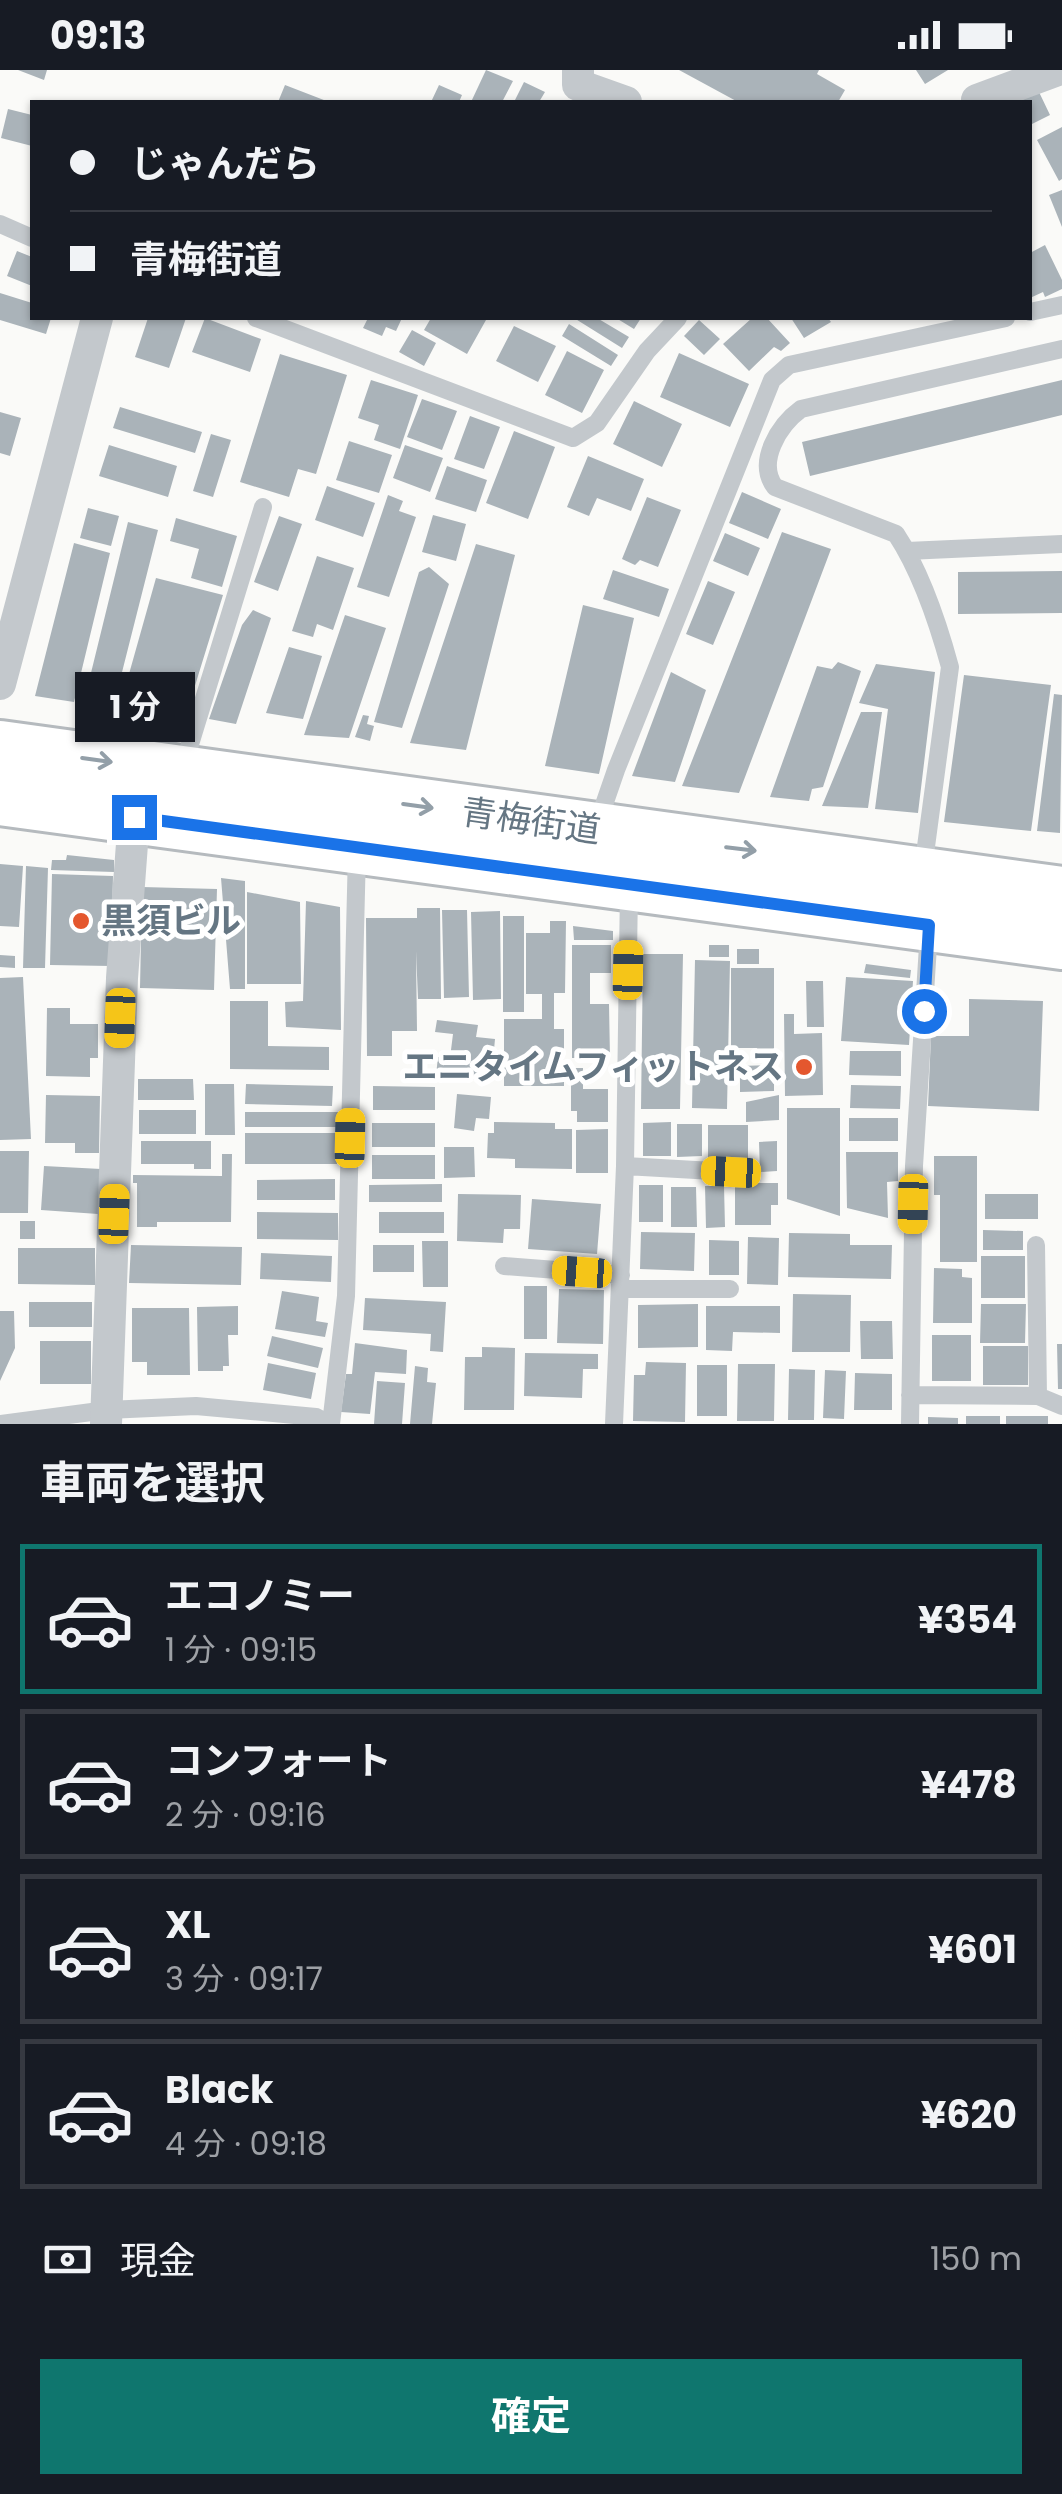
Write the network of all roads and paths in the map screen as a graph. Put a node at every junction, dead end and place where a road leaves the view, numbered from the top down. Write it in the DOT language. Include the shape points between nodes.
graph roads {
  1 [pos="578,70"];
  2 [pos="1058,70"];
  3 [pos="620,100"];
  4 [pos="977,100"];
  5 [pos="0,224"];
  6 [pos="30,237"];
  7 [pos="1062,305"];
  8 [pos="1032,312"];
  9 [pos="96,320"];
  10 [pos="261,320"];
  11 [pos="676,320"];
  12 [pos="997,320"];
  13 [pos="1062,349"];
  14 [pos="262,506"];
  15 [pos="1062,544"];
  16 [pos="907,551"];
  17 [pos="0,684"];
  18 [pos="0,747"];
  19 [pos="181,772"];
  20 [pos="0,799"];
  21 [pos="134,817"];
  22 [pos="595,830"];
  23 [pos="358,846"];
  24 [pos="922,873"];
  25 [pos="630,883"];
  26 [pos="1062,892"];
  27 [pos="929,925"];
  28 [pos="1062,943"];
  29 [pos="625,1166"];
  30 [pos="731,1172"];
  31 [pos="1036,1244"];
  32 [pos="504,1266"];
  33 [pos="621,1282"];
  34 [pos="730,1288"];
  35 [pos="910,1395"];
  36 [pos="1038,1396"];
  37 [pos="1062,1406"];
  38 [pos="107,1417"];
  39 [pos="0,1424"];
  40 [pos="330,1424"];
  41 [pos="614,1424"];
  42 [pos="910,1424"];
  1 -- 3 [label="street" via="578,85"];
  2 -- 4 [label="street"];
  5 -- 6 [label="lane"];
  7 -- 8 [label="lane"];
  9 -- 17 [label="street"];
  10 -- 11 [label="lane" via="573,438 597,423"];
  12 -- 22 [label="lane" via="790,365 772,380"];
  13 -- 16 [label="lane" via="801,408 784,421 766,462 775,488 896,534"];
  14 -- 19 [label="lane"];
  15 -- 16 [label="lane"];
  16 -- 24 [label="lane" via="950,667"];
  18 -- 19 [label="main road, 青梅街道, one-way"];
  19 -- 22 [label="main road, 青梅街道, one-way"];
  20 -- 21 [label="main road, 青梅街道"];
  21 -- 23 [label="main road, 青梅街道"];
  21 -- 38 [label="street"];
  22 -- 24 [label="main road, 青梅街道, one-way"];
  23 -- 25 [label="main road, 青梅街道"];
  23 -- 40 [label="lane" via="346,1296"];
  24 -- 26 [label="main road, 青梅街道"];
  25 -- 27 [label="main road, 青梅街道"];
  25 -- 29 [label="lane"];
  27 -- 28 [label="main road, 青梅街道"];
  27 -- 35 [label="lane" via="914,1166"];
  29 -- 30 [label="lane"];
  29 -- 33 [label="lane"];
  31 -- 36 [label="lane"];
  32 -- 33 [label="lane"];
  33 -- 34 [label="lane"];
  33 -- 41 [label="lane"];
  35 -- 36 [label="lane"];
  35 -- 42 [label="lane"];
  36 -- 37 [label="lane"];
  38 -- 39 [label="lane"];
  38 -- 40 [label="lane" via="196,1406 316,1417"];
}
